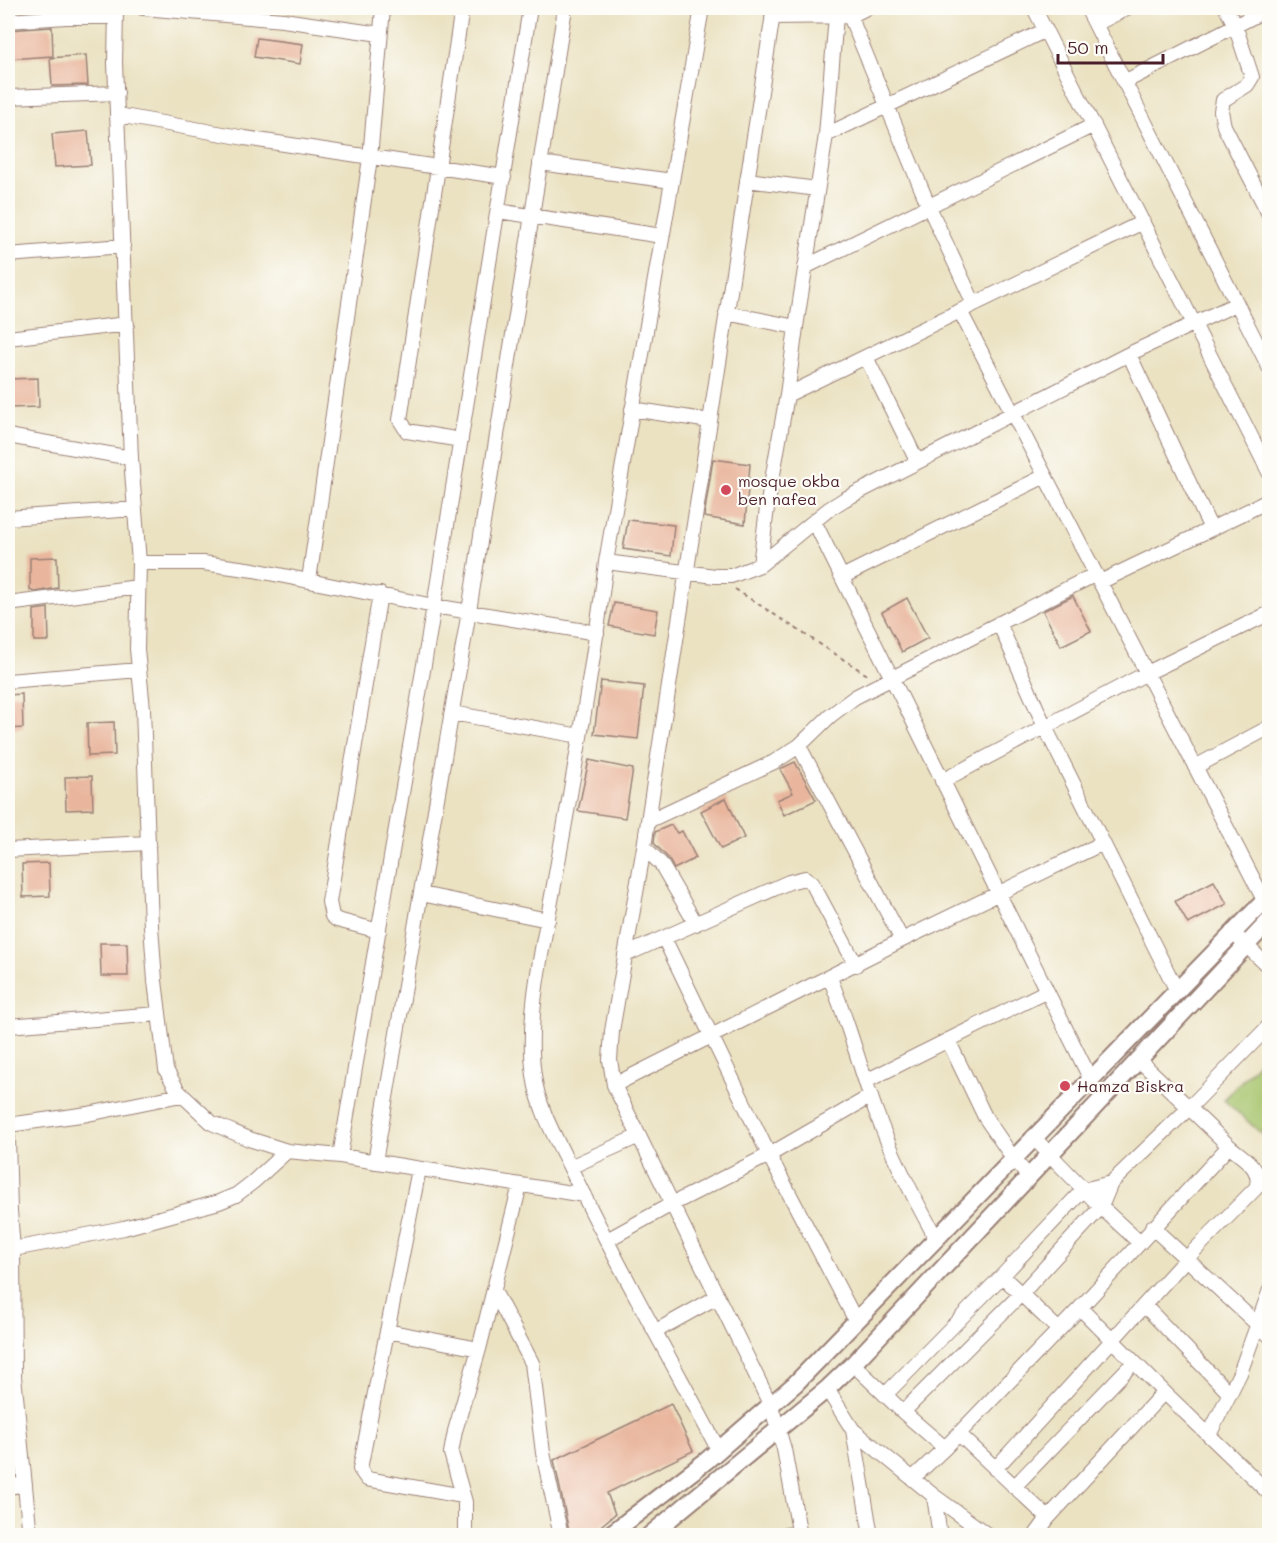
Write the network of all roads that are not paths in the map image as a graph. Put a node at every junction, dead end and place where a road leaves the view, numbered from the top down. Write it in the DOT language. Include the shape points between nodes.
graph roads {
  1 [pos="143,8"];
  2 [pos="383,8"];
  3 [pos="462,8"];
  4 [pos="530,8"];
  5 [pos="565,8"];
  6 [pos="702,8"];
  7 [pos="866,8"];
  8 [pos="1034,8"];
  9 [pos="1088,8"];
  10 [pos="1127,8"];
  11 [pos="1226,8"];
  12 [pos="1269,8"];
  13 [pos="116,12"];
  14 [pos="773,12"];
  15 [pos="843,16"];
  16 [pos="8,21"];
  17 [pos="1096,24"];
  18 [pos="1235,25"];
  19 [pos="1046,30"];
  20 [pos="380,34"];
  21 [pos="1124,82"];
  22 [pos="117,93"];
  23 [pos="8,97"];
  24 [pos="887,106"];
  25 [pos="118,115"];
  26 [pos="1094,125"];
  27 [pos="826,135"];
  28 [pos="370,158"];
  29 [pos="540,163"];
  30 [pos="438,166"];
  31 [pos="504,177"];
  32 [pos="747,180"];
  33 [pos="672,181"];
  34 [pos="818,189"];
  35 [pos="929,207"];
  36 [pos="498,211"];
  37 [pos="532,215"];
  38 [pos="1269,216"];
  39 [pos="1143,222"];
  40 [pos="662,236"];
  41 [pos="123,246"];
  42 [pos="8,255"];
  43 [pos="805,267"];
  44 [pos="1236,303"];
  45 [pos="974,304"];
  46 [pos="960,311"];
  47 [pos="726,314"];
  48 [pos="1194,323"];
  49 [pos="127,324"];
  50 [pos="796,327"];
  51 [pos="8,338"];
  52 [pos="1129,354"];
  53 [pos="866,357"];
  54 [pos="1269,369"];
  55 [pos="787,396"];
  56 [pos="632,409"];
  57 [pos="1012,413"];
  58 [pos="710,421"];
  59 [pos="8,436"];
  60 [pos="461,440"];
  61 [pos="131,458"];
  62 [pos="917,461"];
  63 [pos="1269,474"];
  64 [pos="1045,476"];
  65 [pos="1269,500"];
  66 [pos="135,509"];
  67 [pos="8,518"];
  68 [pos="814,521"];
  69 [pos="1211,529"];
  70 [pos="606,562"];
  71 [pos="139,563"];
  72 [pos="760,565"];
  73 [pos="686,573"];
  74 [pos="842,577"];
  75 [pos="1098,578"];
  76 [pos="309,580"];
  77 [pos="138,587"];
  78 [pos="380,594"];
  79 [pos="8,604"];
  80 [pos="434,606"];
  81 [pos="469,611"];
  82 [pos="1269,613"];
  83 [pos="999,623"];
  84 [pos="597,633"];
  85 [pos="139,670"];
  86 [pos="1147,673"];
  87 [pos="8,681"];
  88 [pos="887,681"];
  89 [pos="452,712"];
  90 [pos="1045,727"];
  91 [pos="1269,727"];
  92 [pos="580,736"];
  93 [pos="799,746"];
  94 [pos="1196,766"];
  95 [pos="942,781"];
  96 [pos="648,821"];
  97 [pos="149,843"];
  98 [pos="1103,843"];
  99 [pos="644,847"];
  100 [pos="8,850"];
  101 [pos="421,894"];
  102 [pos="998,894"];
  103 [pos="1267,897"];
  104 [pos="548,920"];
  105 [pos="1269,920"];
  106 [pos="696,924"];
  107 [pos="379,930"];
  108 [pos="1232,932"];
  109 [pos="664,939"];
  110 [pos="902,940"];
  111 [pos="1246,945"];
  112 [pos="625,955"];
  113 [pos="856,965"];
  114 [pos="1269,968"];
  115 [pos="830,978"];
  116 [pos="1176,989"];
  117 [pos="1047,991"];
  118 [pos="158,1014"];
  119 [pos="1269,1025"];
  120 [pos="8,1026"];
  121 [pos="712,1036"];
  122 [pos="948,1040"];
  123 [pos="1138,1059"];
  124 [pos="1090,1078"];
  125 [pos="866,1081"];
  126 [pos="614,1086"];
  127 [pos="182,1095"];
  128 [pos="871,1096"];
  129 [pos="1189,1108"];
  130 [pos="8,1125"];
  131 [pos="639,1136"];
  132 [pos="1033,1137"];
  133 [pos="8,1138"];
  134 [pos="1229,1146"];
  135 [pos="286,1151"];
  136 [pos="1049,1154"];
  137 [pos="769,1155"];
  138 [pos="340,1156"];
  139 [pos="1013,1158"];
  140 [pos="375,1162"];
  141 [pos="570,1167"];
  142 [pos="419,1169"];
  143 [pos="1029,1176"];
  144 [pos="1111,1183"];
  145 [pos="520,1185"];
  146 [pos="1083,1190"];
  147 [pos="584,1195"];
  148 [pos="672,1204"];
  149 [pos="1101,1207"];
  150 [pos="9,1212"];
  151 [pos="1152,1227"];
  152 [pos="936,1238"];
  153 [pos="607,1240"];
  154 [pos="1139,1242"];
  155 [pos="10,1250"];
  156 [pos="1186,1259"];
  157 [pos="1002,1276"];
  158 [pos="1269,1290"];
  159 [pos="494,1291"];
  160 [pos="1021,1294"];
  161 [pos="717,1297"];
  162 [pos="1144,1305"];
  163 [pos="1080,1308"];
  164 [pos="856,1322"];
  165 [pos="1258,1326"];
  166 [pos="1059,1330"];
  167 [pos="387,1331"];
  168 [pos="656,1331"];
  169 [pos="1269,1336"];
  170 [pos="1112,1340"];
  171 [pos="479,1349"];
  172 [pos="1134,1362"];
  173 [pos="853,1364"];
  174 [pos="826,1389"];
  175 [pos="1164,1392"];
  176 [pos="1230,1394"];
  177 [pos="885,1395"];
  178 [pos="771,1406"];
  179 [pos="903,1412"];
  180 [pos="778,1427"];
  181 [pos="853,1430"];
  182 [pos="959,1434"];
  183 [pos="1209,1435"];
  184 [pos="945,1448"];
  185 [pos="719,1451"];
  186 [pos="995,1469"];
  187 [pos="913,1478"];
  188 [pos="25,1484"];
  189 [pos="8,1487"];
  190 [pos="1014,1487"];
  191 [pos="1269,1494"];
  192 [pos="463,1496"];
  193 [pos="933,1496"];
  194 [pos="1048,1518"];
  195 [pos="799,1534"];
  196 [pos="30,1536"];
  197 [pos="465,1536"];
  198 [pos="561,1536"];
  199 [pos="608,1536"];
  200 [pos="649,1536"];
  201 [pos="780,1536"];
  202 [pos="871,1536"];
  203 [pos="940,1536"];
  204 [pos="990,1536"];
  205 [pos="1035,1536"];
  1 -- 20 [label="street" via="283,20"];
  2 -- 20 [label="street"];
  3 -- 30 [label="street"];
  4 -- 31 [label="street"];
  5 -- 29 [label="street"];
  6 -- 33 [label="street"];
  7 -- 15 [label="street"];
  8 -- 19 [label="street"];
  9 -- 17 [label="street"];
  10 -- 17 [label="street"];
  11 -- 18 [label="street"];
  12 -- 18 [label="street"];
  13 -- 16 [label="street"];
  13 -- 22 [label="street"];
  14 -- 15 [label="street"];
  14 -- 32 [label="street"];
  15 -- 24 [label="street"];
  15 -- 27 [label="street"];
  17 -- 21 [label="street"];
  18 -- 21 [label="street"];
  18 -- 38 [label="street" via="1252,77 1247,85 1225,98 1221,111 1224,126"];
  19 -- 24 [label="street"];
  19 -- 26 [label="street"];
  20 -- 28 [label="street"];
  21 -- 44 [label="street"];
  22 -- 23 [label="street"];
  22 -- 25 [label="street"];
  24 -- 27 [label="street"];
  24 -- 35 [label="street"];
  25 -- 28 [label="street"];
  25 -- 41 [label="street"];
  26 -- 35 [label="street"];
  26 -- 39 [label="street"];
  27 -- 34 [label="street"];
  28 -- 30 [label="street"];
  28 -- 76 [label="street"];
  29 -- 33 [label="street"];
  29 -- 37 [label="street"];
  30 -- 31 [label="street"];
  30 -- 60 [label="street" via="400,420 407,431"];
  31 -- 36 [label="street"];
  32 -- 34 [label="street"];
  32 -- 47 [label="street"];
  33 -- 40 [label="street"];
  34 -- 43 [label="street"];
  35 -- 43 [label="street"];
  35 -- 45 [label="street"];
  36 -- 37 [label="street"];
  36 -- 60 [label="street"];
  37 -- 40 [label="street"];
  37 -- 81 [label="street"];
  39 -- 45 [label="street"];
  39 -- 48 [label="street"];
  40 -- 56 [label="street"];
  41 -- 42 [label="street"];
  41 -- 49 [label="street"];
  43 -- 50 [label="street"];
  44 -- 48 [label="street"];
  44 -- 54 [label="street"];
  45 -- 46 [label="street"];
  46 -- 53 [label="street"];
  46 -- 57 [label="street"];
  47 -- 50 [label="street"];
  47 -- 58 [label="street"];
  48 -- 52 [label="street"];
  48 -- 63 [label="street"];
  49 -- 51 [label="street"];
  49 -- 61 [label="street"];
  50 -- 55 [label="street"];
  52 -- 57 [label="street"];
  52 -- 69 [label="street"];
  53 -- 55 [label="street"];
  53 -- 62 [label="street"];
  55 -- 72 [label="street"];
  56 -- 58 [label="street"];
  56 -- 70 [label="street"];
  57 -- 62 [label="street"];
  57 -- 64 [label="street"];
  58 -- 73 [label="street"];
  59 -- 61 [label="street"];
  60 -- 80 [label="street"];
  61 -- 66 [label="street"];
  62 -- 68 [label="street" via="845,499"];
  64 -- 74 [label="street"];
  64 -- 75 [label="street"];
  65 -- 69 [label="street"];
  66 -- 67 [label="street"];
  66 -- 71 [label="street"];
  68 -- 72 [label="street"];
  68 -- 74 [label="street"];
  69 -- 75 [label="street"];
  70 -- 73 [label="street"];
  70 -- 84 [label="street"];
  71 -- 76 [label="street" via="203,563"];
  71 -- 77 [label="street"];
  72 -- 73 [label="street" via="731,576"];
  73 -- 96 [label="street"];
  74 -- 88 [label="street"];
  75 -- 83 [label="street"];
  75 -- 86 [label="street"];
  76 -- 78 [label="street"];
  77 -- 79 [label="street"];
  77 -- 85 [label="street"];
  78 -- 80 [label="street"];
  78 -- 107 [label="street" via="329,902 337,920"];
  80 -- 81 [label="street"];
  80 -- 107 [label="street"];
  81 -- 84 [label="street"];
  81 -- 89 [label="street"];
  82 -- 86 [label="street"];
  83 -- 88 [label="street"];
  83 -- 90 [label="street"];
  84 -- 92 [label="street"];
  85 -- 87 [label="street"];
  85 -- 97 [label="street"];
  86 -- 90 [label="street"];
  86 -- 94 [label="street"];
  88 -- 93 [label="street" via="841,706"];
  88 -- 95 [label="street"];
  89 -- 92 [label="street"];
  89 -- 101 [label="street"];
  90 -- 95 [label="street"];
  90 -- 98 [label="street"];
  91 -- 94 [label="street"];
  92 -- 104 [label="street"];
  93 -- 96 [label="street" via="774,762"];
  93 -- 110 [label="street"];
  94 -- 103 [label="street"];
  95 -- 102 [label="street"];
  96 -- 99 [label="street"];
  97 -- 100 [label="street"];
  97 -- 118 [label="street"];
  98 -- 102 [label="street"];
  98 -- 116 [label="street"];
  99 -- 106 [label="street" via="661,864"];
  99 -- 112 [label="street"];
  101 -- 104 [label="street"];
  101 -- 140 [label="street"];
  102 -- 110 [label="street"];
  102 -- 117 [label="street"];
  103 -- 108 [label="street"];
  104 -- 141 [label="street" via="532,1024 534,1076 543,1108"];
  105 -- 111 [label="street"];
  106 -- 109 [label="street"];
  106 -- 113 [label="street" via="805,878 812,883"];
  107 -- 138 [label="street"];
  108 -- 111 [label="street"];
  108 -- 116 [label="street"];
  109 -- 112 [label="street"];
  109 -- 121 [label="street"];
  110 -- 113 [label="street"];
  111 -- 114 [label="street"];
  111 -- 123 [label="street"];
  112 -- 126 [label="street" via="610,1043"];
  113 -- 115 [label="street"];
  115 -- 121 [label="street"];
  115 -- 125 [label="street"];
  116 -- 124 [label="street"];
  117 -- 122 [label="street"];
  117 -- 124 [label="street"];
  118 -- 120 [label="street"];
  118 -- 127 [label="street" via="166,1070"];
  119 -- 129 [label="street"];
  121 -- 126 [label="street"];
  121 -- 137 [label="street"];
  122 -- 125 [label="street"];
  122 -- 139 [label="street" via="985,1117"];
  123 -- 129 [label="street"];
  123 -- 136 [label="street"];
  124 -- 132 [label="street"];
  125 -- 128 [label="street"];
  126 -- 131 [label="street"];
  127 -- 130 [label="street"];
  127 -- 135 [label="street" via="212,1123"];
  128 -- 137 [label="street"];
  128 -- 152 [label="street" via="897,1164"];
  129 -- 134 [label="street"];
  129 -- 144 [label="street"];
  131 -- 141 [label="street"];
  131 -- 148 [label="street"];
  132 -- 136 [label="street"];
  132 -- 139 [label="street"];
  133 -- 150 [label="street"];
  134 -- 151 [label="street"];
  134 -- 156 [label="street" via="1255,1170 1257,1185"];
  135 -- 138 [label="street"];
  135 -- 155 [label="street" via="236,1195 219,1202 124,1228"];
  136 -- 143 [label="street"];
  136 -- 146 [label="street"];
  137 -- 148 [label="street"];
  137 -- 164 [label="street"];
  138 -- 140 [label="street"];
  139 -- 143 [label="street"];
  139 -- 152 [label="street"];
  140 -- 142 [label="street"];
  141 -- 147 [label="street"];
  142 -- 145 [label="street"];
  142 -- 167 [label="street"];
  143 -- 173 [label="street"];
  144 -- 146 [label="street"];
  144 -- 149 [label="street"];
  145 -- 147 [label="street"];
  145 -- 159 [label="street"];
  146 -- 149 [label="street"];
  146 -- 157 [label="street"];
  147 -- 153 [label="street"];
  148 -- 153 [label="street"];
  148 -- 161 [label="street"];
  149 -- 154 [label="street"];
  149 -- 160 [label="street"];
  150 -- 155 [label="street"];
  151 -- 154 [label="street"];
  151 -- 156 [label="street"];
  152 -- 164 [label="street"];
  153 -- 168 [label="street"];
  154 -- 163 [label="street"];
  155 -- 188 [label="street" via="14,1376"];
  156 -- 162 [label="street"];
  156 -- 165 [label="street"];
  157 -- 160 [label="street"];
  157 -- 177 [label="street"];
  158 -- 165 [label="street"];
  159 -- 171 [label="street"];
  159 -- 198 [label="street" via="532,1363 543,1453"];
  160 -- 166 [label="street"];
  160 -- 179 [label="street"];
  161 -- 168 [label="street"];
  161 -- 178 [label="street"];
  162 -- 170 [label="street"];
  162 -- 176 [label="street"];
  163 -- 166 [label="street"];
  163 -- 170 [label="street"];
  164 -- 178 [label="street"];
  165 -- 169 [label="street"];
  165 -- 176 [label="street"];
  166 -- 182 [label="street"];
  167 -- 171 [label="street"];
  167 -- 192 [label="street" via="360,1463 362,1474 367,1479"];
  168 -- 185 [label="street"];
  170 -- 172 [label="street"];
  170 -- 186 [label="street"];
  171 -- 192 [label="street" via="452,1453"];
  172 -- 175 [label="street"];
  172 -- 190 [label="street"];
  173 -- 174 [label="street"];
  173 -- 177 [label="street"];
  174 -- 180 [label="street"];
  174 -- 181 [label="street"];
  175 -- 183 [label="street"];
  175 -- 194 [label="street"];
  176 -- 183 [label="street"];
  177 -- 179 [label="street"];
  178 -- 180 [label="street"];
  178 -- 185 [label="street"];
  179 -- 184 [label="street"];
  180 -- 195 [label="street"];
  180 -- 200 [label="street"];
  181 -- 187 [label="street"];
  181 -- 202 [label="street"];
  182 -- 184 [label="street"];
  182 -- 186 [label="street"];
  183 -- 191 [label="street"];
  184 -- 187 [label="street"];
  185 -- 199 [label="street"];
  186 -- 190 [label="street"];
  187 -- 193 [label="street"];
  188 -- 189 [label="street"];
  188 -- 196 [label="street"];
  190 -- 194 [label="street"];
  192 -- 197 [label="street"];
  193 -- 203 [label="street"];
  193 -- 204 [label="street"];
  194 -- 205 [label="street"];
  195 -- 201 [label="street"];
}
